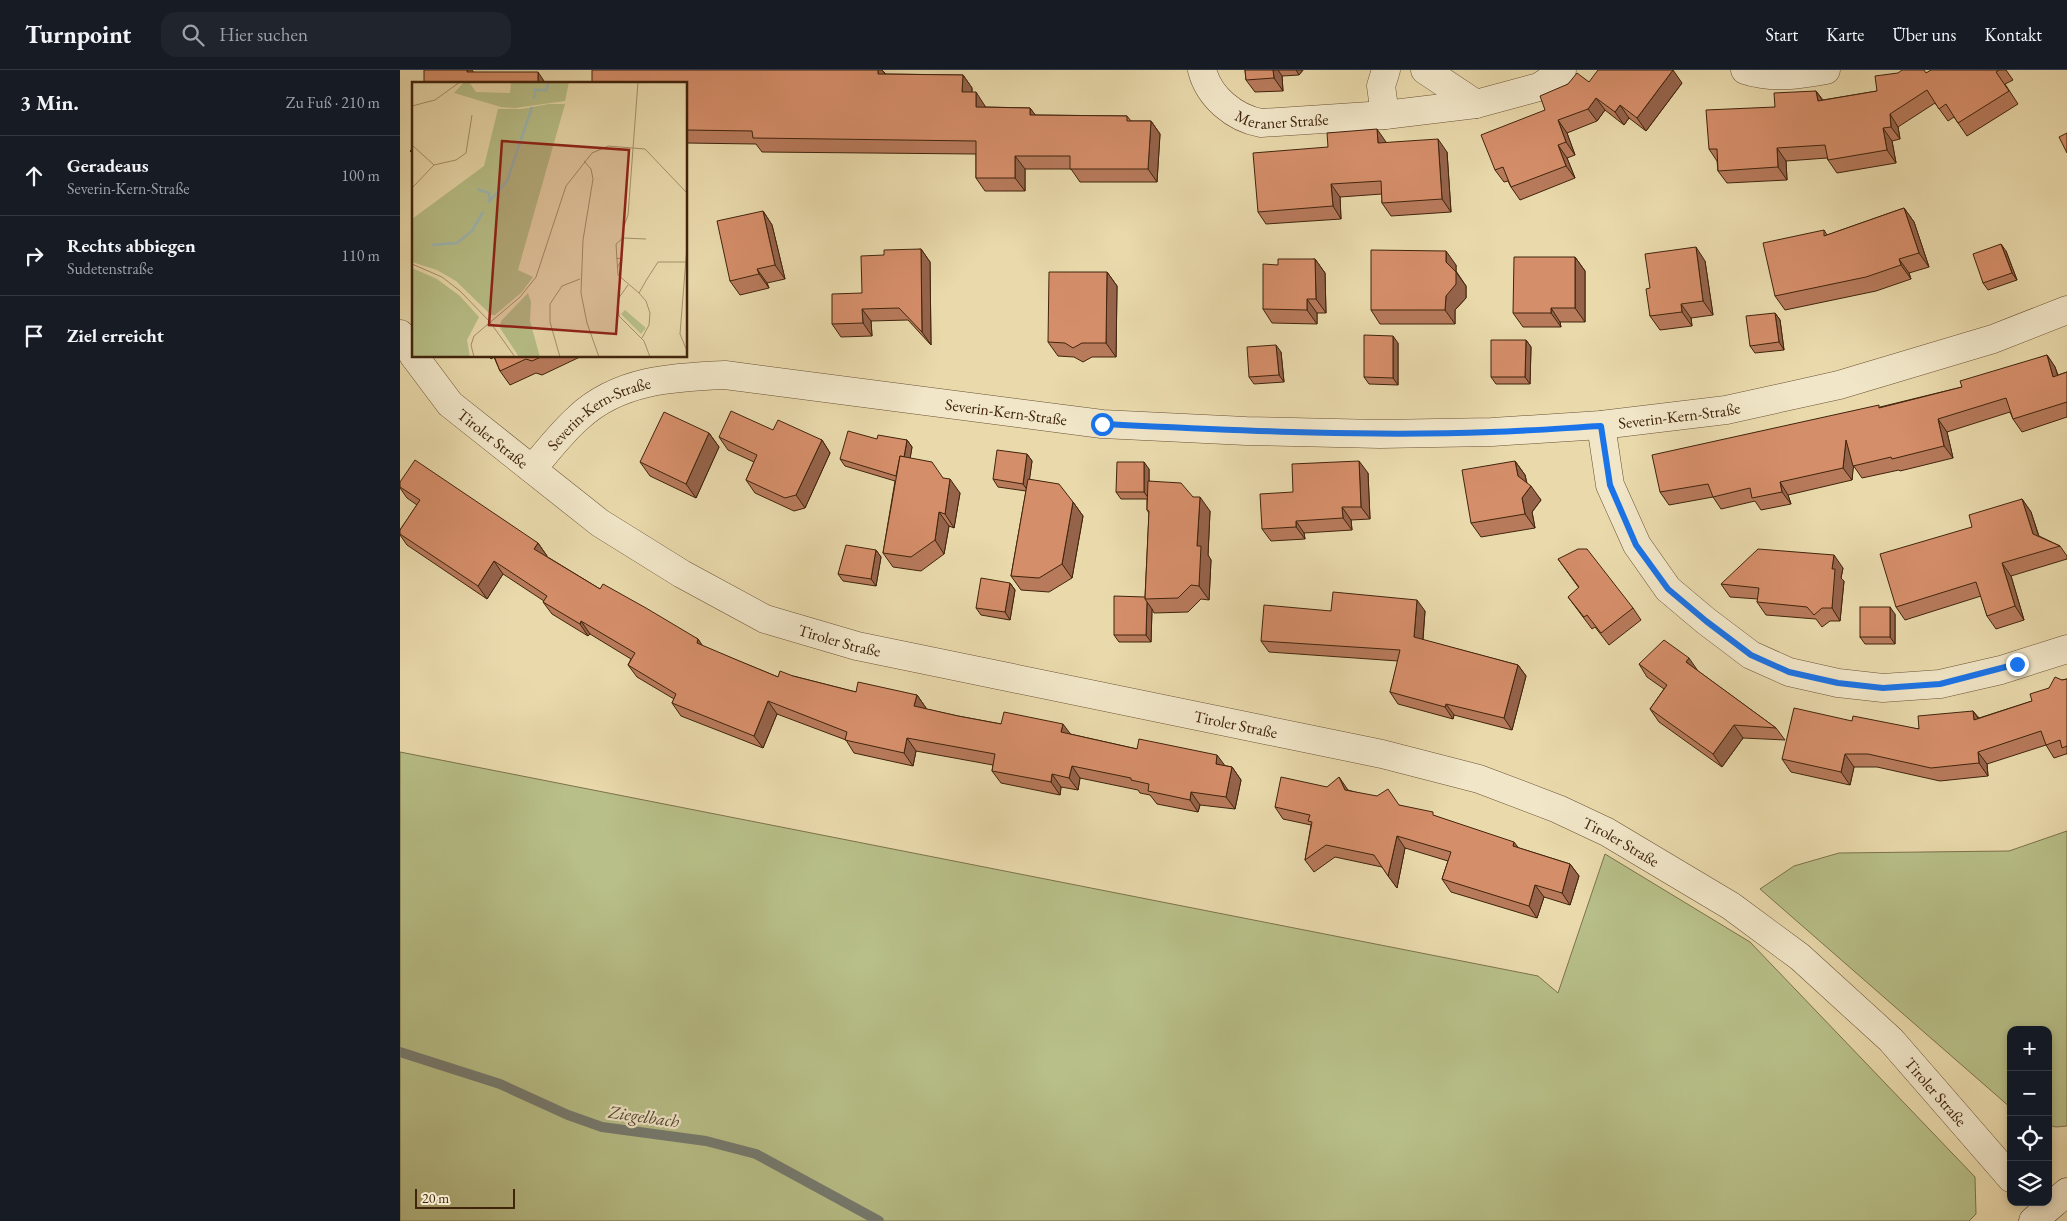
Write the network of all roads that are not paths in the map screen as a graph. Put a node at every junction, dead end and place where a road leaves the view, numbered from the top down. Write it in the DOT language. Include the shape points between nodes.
graph roads {
  1 [pos="1202,70"];
  2 [pos="1386,70"];
  3 [pos="1425,70"];
  4 [pos="1562,70"];
  5 [pos="1745,70"];
  6 [pos="1826,70"];
  7 [pos="1476,104"];
  8 [pos="1385,116"];
  9 [pos="2067,310"];
  10 [pos="400,334"];
  11 [pos="412,353"];
  12 [pos="416,358"];
  13 [pos="1601,426"];
  14 [pos="532,469"];
  15 [pos="2067,649"];
  16 [pos="2007,1173"];
  17 [pos="2067,1192"];
  18 [pos="2039,1214"];
  1 -- 8 [label="street, Meraner Straße" via="1213,95 1249,120 1261,123"];
  2 -- 8 [label="street" via="1382,86"];
  3 -- 7 [label="street"];
  4 -- 7 [label="street, Meraner Straße" via="1538,87"];
  5 -- 6 [label="street" via="1755,74 1794,76"];
  7 -- 8 [label="street, Meraner Straße"];
  9 -- 13 [label="street, Severin-Kern-Straße" via="1992,339 1839,386 1726,410"];
  10 -- 11 [label="street, Tiroler Straße"];
  12 -- 14 [label="street, Tiroler Straße" via="450,404"];
  13 -- 14 [label="street, Severin-Kern-Straße" via="1380,434 1102,424 725,375 685,376 652,381 598,402 577,418"];
  13 -- 15 [label="street" via="1610,485 1636,545 1668,589 1751,655 1789,672 1838,683 1883,688 1940,684 2001,670"];
  14 -- 16 [label="street, Tiroler Straße" via="600,523 682,574 765,619 857,646 1382,754 1479,779 1558,809 1607,832 1730,906 1800,957 1891,1040"];
  17 -- 18 [label="street"];
}
